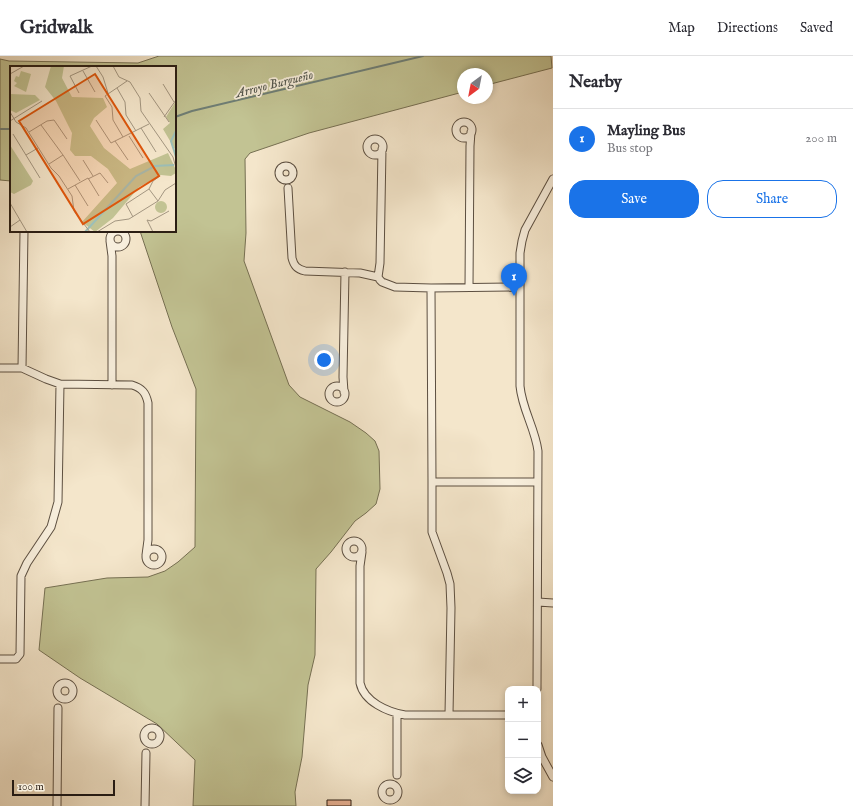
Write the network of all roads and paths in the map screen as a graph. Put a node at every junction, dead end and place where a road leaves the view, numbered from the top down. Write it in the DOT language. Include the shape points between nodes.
graph roads {
  1 [pos="471,132"];
  2 [pos="463,137"];
  3 [pos="470,146"];
  4 [pos="382,149"];
  5 [pos="374,155"];
  6 [pos="381,164"];
  7 [pos="292,179"];
  8 [pos="553,179"];
  9 [pos="283,180"];
  10 [pos="288,188"];
  11 [pos="24,232"];
  12 [pos="110,241"];
  13 [pos="118,247"];
  14 [pos="112,256"];
  15 [pos="345,272"];
  16 [pos="378,277"];
  17 [pos="469,287"];
  18 [pos="520,287"];
  19 [pos="431,288"];
  20 [pos="0,368"];
  21 [pos="22,368"];
  22 [pos="343,377"];
  23 [pos="60,384"];
  24 [pos="112,385"];
  25 [pos="336,386"];
  26 [pos="344,392"];
  27 [pos="432,482"];
  28 [pos="537,482"];
  29 [pos="148,540"];
  30 [pos="154,550"];
  31 [pos="362,552"];
  32 [pos="146,555"];
  33 [pos="354,557"];
  34 [pos="360,566"];
  35 [pos="538,602"];
  36 [pos="553,603"];
  37 [pos="0,660"];
  38 [pos="537,686"];
  39 [pos="57,693"];
  40 [pos="65,699"];
  41 [pos="58,708"];
  42 [pos="397,714"];
  43 [pos="449,714"];
  44 [pos="505,715"];
  45 [pos="144,738"];
  46 [pos="152,744"];
  47 [pos="146,753"];
  48 [pos="541,754"];
  49 [pos="397,776"];
  50 [pos="553,777"];
  51 [pos="390,784"];
  52 [pos="397,790"];
  53 [pos="57,806"];
  54 [pos="145,806"];
  1 -- 2 [label="street"];
  1 -- 2 [label="street" via="468,123 458,124 457,134"];
  1 -- 3 [label="street"];
  2 -- 3 [label="street"];
  3 -- 17 [label="street"];
  4 -- 5 [label="street"];
  4 -- 5 [label="street" via="382,144 378,140 371,140 367,149"];
  4 -- 6 [label="street"];
  5 -- 6 [label="street"];
  6 -- 16 [label="street"];
  7 -- 9 [label="street"];
  7 -- 9 [label="street" via="293,170 286,166 279,172"];
  7 -- 10 [label="street"];
  8 -- 18 [label="street" via="523,236"];
  9 -- 10 [label="street"];
  10 -- 15 [label="street" via="292,258 296,267 305,270"];
  11 -- 21 [label="street"];
  12 -- 13 [label="street" via="113,246"];
  12 -- 13 [label="street" via="114,232 124,234 125,243"];
  12 -- 14 [label="street"];
  13 -- 14 [label="street"];
  14 -- 24 [label="street"];
  15 -- 16 [label="street"];
  15 -- 22 [label="street"];
  16 -- 19 [label="street" via="382,282 395,287"];
  17 -- 18 [label="street"];
  17 -- 19 [label="street"];
  18 -- 28 [label="street" via="521,391 537,441"];
  19 -- 27 [label="street"];
  20 -- 21 [label="street"];
  21 -- 23 [label="street"];
  22 -- 25 [label="street"];
  22 -- 26 [label="street"];
  23 -- 24 [label="street"];
  23 -- 37 [label="street" via="57,510 51,527 21,576 20,654 16,659"];
  24 -- 29 [label="street" via="138,387 147,397"];
  25 -- 26 [label="street"];
  25 -- 26 [label="street" via="329,393 330,398 339,402 343,399"];
  27 -- 28 [label="street"];
  27 -- 43 [label="street" via="432,532 450,584"];
  28 -- 35 [label="street"];
  29 -- 30 [label="street"];
  29 -- 32 [label="street"];
  30 -- 32 [label="street"];
  30 -- 32 [label="street" via="161,556 161,561 157,564 152,565 148,562"];
  31 -- 33 [label="street"];
  31 -- 33 [label="street" via="359,543 349,543 348,553"];
  31 -- 34 [label="street"];
  33 -- 34 [label="street"];
  34 -- 42 [label="street" via="361,688 367,698"];
  35 -- 36 [label="street"];
  35 -- 38 [label="street"];
  39 -- 40 [label="street"];
  39 -- 40 [label="street" via="59,686 63,683 68,684 72,688 72,693"];
  39 -- 41 [label="street"];
  40 -- 41 [label="street"];
  41 -- 53 [label="street"];
  42 -- 43 [label="street"];
  42 -- 49 [label="street"];
  43 -- 44 [label="street"];
  45 -- 46 [label="street"];
  45 -- 46 [label="street" via="148,729 158,730 159,740"];
  45 -- 47 [label="street"];
  46 -- 47 [label="street"];
  47 -- 54 [label="street"];
  48 -- 50 [label="street"];
  49 -- 51 [label="street"];
  49 -- 52 [label="street"];
  51 -- 52 [label="street"];
  51 -- 52 [label="street" via="382,790 386,799 393,799 397,795"];
}
